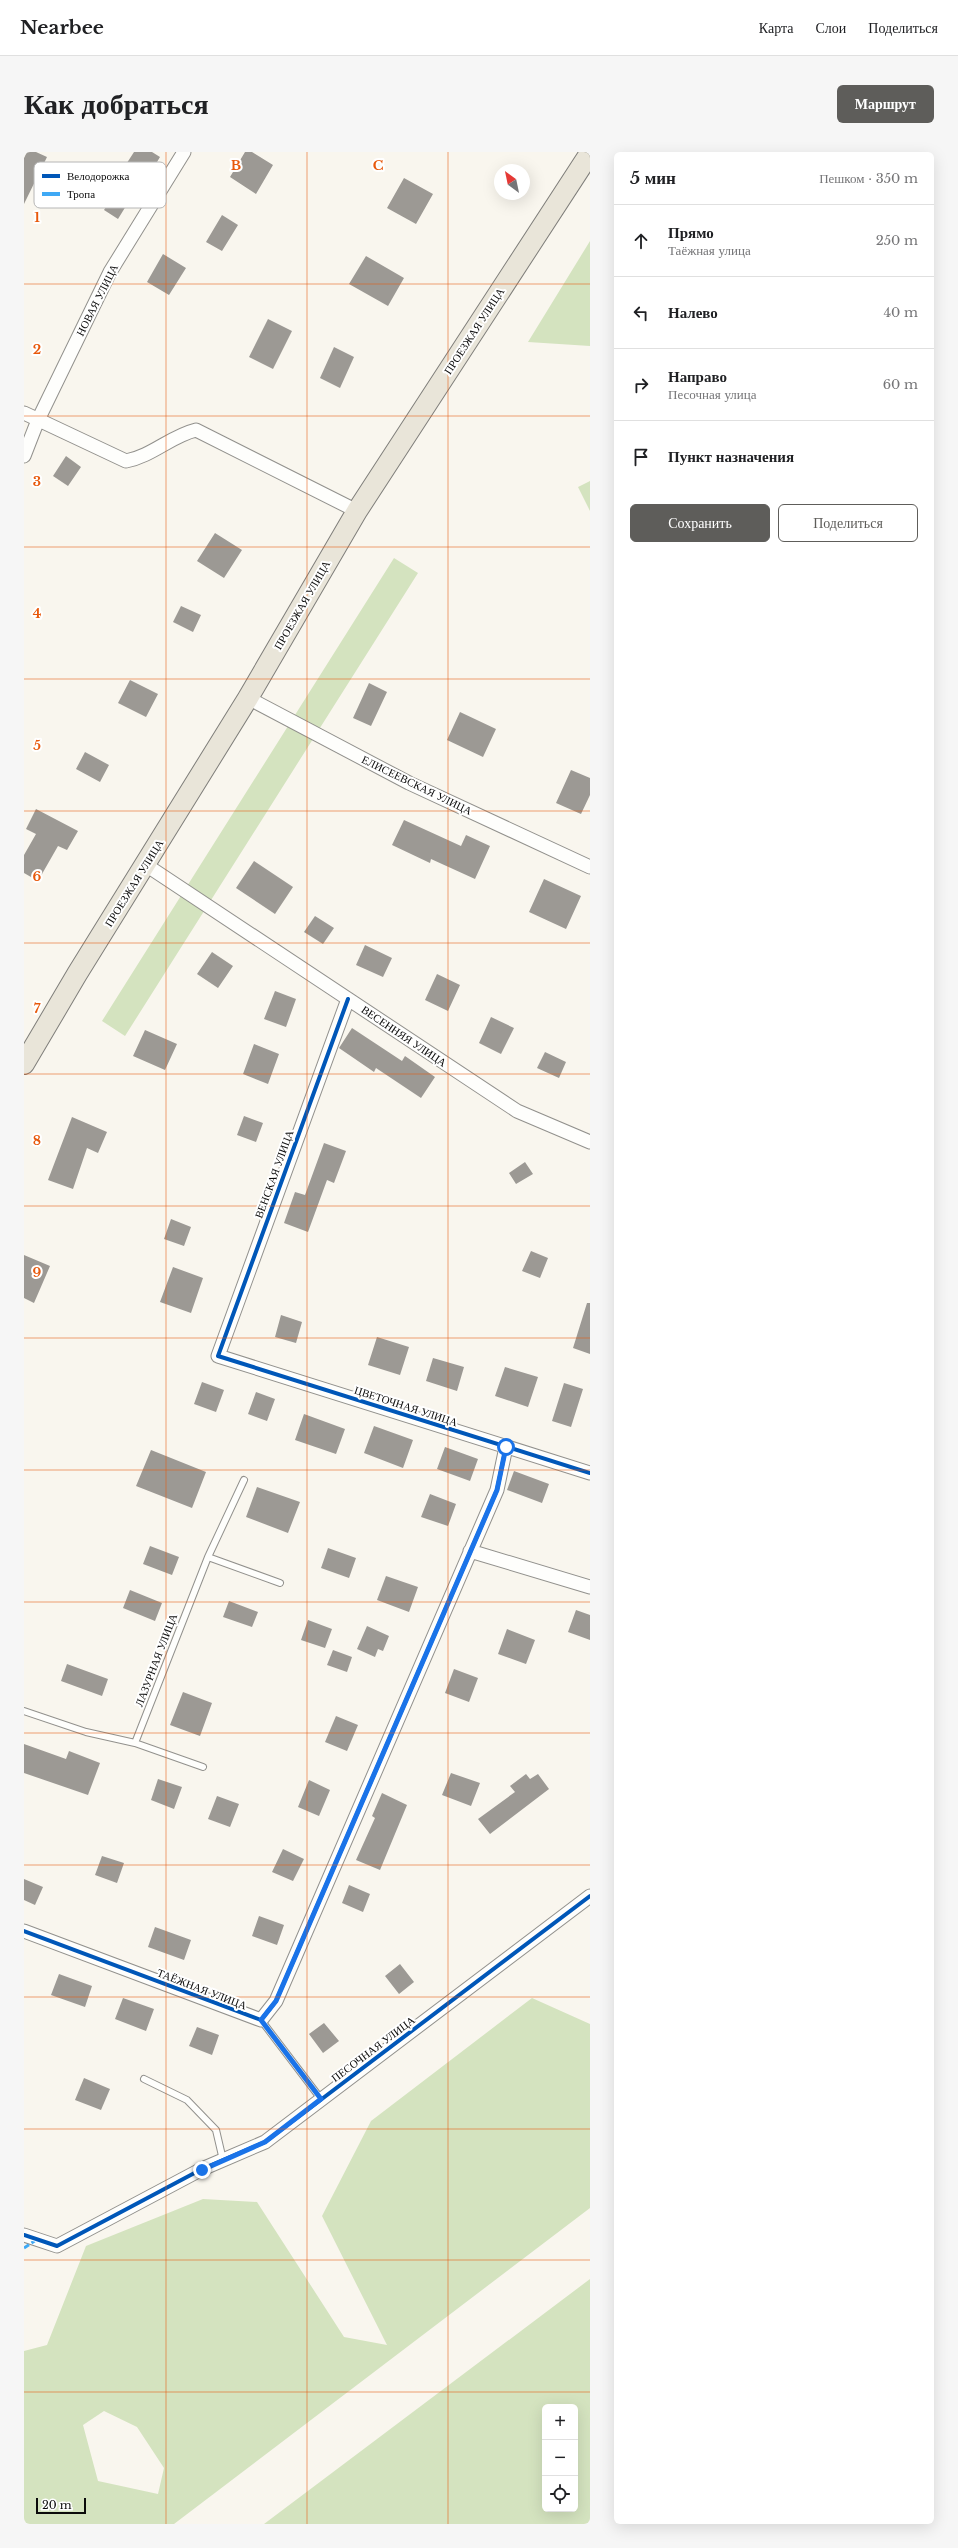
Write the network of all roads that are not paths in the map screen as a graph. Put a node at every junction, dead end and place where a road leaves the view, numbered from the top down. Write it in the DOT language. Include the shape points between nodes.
graph roads {
  1 [pos="184,152"];
  2 [pos="590,153"];
  3 [pos="166,181"];
  4 [pos="149,208"];
  5 [pos="24,413"];
  6 [pos="38,420"];
  7 [pos="24,456"];
  8 [pos="357,511"];
  9 [pos="248,698"];
  10 [pos="146,865"];
  11 [pos="590,867"];
  12 [pos="348,999"];
  13 [pos="24,1064"];
  14 [pos="590,1142"];
  15 [pos="218,1356"];
  16 [pos="506,1447"];
  17 [pos="590,1473"];
  18 [pos="244,1480"];
  19 [pos="470,1551"];
  20 [pos="208,1557"];
  21 [pos="280,1584"];
  22 [pos="590,1588"];
  23 [pos="24,1711"];
  24 [pos="135,1743"];
  25 [pos="203,1767"];
  26 [pos="590,1896"];
  27 [pos="24,1930"];
  28 [pos="261,2020"];
  29 [pos="144,2078"];
  30 [pos="321,2099"];
  31 [pos="223,2160"];
  32 [pos="24,2235"];
  1 -- 3 [label="street, НОВАЯ УЛИЦА"];
  2 -- 8 [label="main road, ПРОЕЗЖАЯ УЛИЦА"];
  4 -- 6 [label="street, НОВАЯ УЛИЦА" via="110,272"];
  5 -- 6 [label="street"];
  6 -- 7 [label="street, НОВАЯ УЛИЦА"];
  6 -- 8 [label="street" via="126,461 140,458 184,433 196,430"];
  8 -- 9 [label="main road, ПРОЕЗЖАЯ УЛИЦА"];
  9 -- 10 [label="main road, ПРОЕЗЖАЯ УЛИЦА"];
  9 -- 11 [label="street, ЕЛИСЕЕВСКАЯ УЛИЦА" via="409,783"];
  10 -- 12 [label="street, ВЕСЕННЯЯ УЛИЦА"];
  10 -- 13 [label="main road, ПРОЕЗЖАЯ УЛИЦА"];
  12 -- 14 [label="street, ВЕСЕННЯЯ УЛИЦА" via="517,1111"];
  12 -- 15 [label="street, ВЕНСКАЯ УЛИЦА"];
  15 -- 16 [label="street, ЦВЕТОЧНАЯ УЛИЦА"];
  16 -- 17 [label="street, ЦВЕТОЧНАЯ УЛИЦА"];
  16 -- 19 [label="street" via="497,1490"];
  18 -- 20 [label="lane, ЛАЗУРНАЯ УЛИЦА"];
  19 -- 22 [label="street"];
  19 -- 28 [label="street" via="276,2001"];
  20 -- 21 [label="lane"];
  20 -- 24 [label="lane, ЛАЗУРНАЯ УЛИЦА"];
  23 -- 24 [label="lane" via="86,1732"];
  24 -- 25 [label="lane"];
  26 -- 30 [label="street, ПЕСОЧНАЯ УЛИЦА"];
  27 -- 28 [label="street, ТАЁЖНАЯ УЛИЦА"];
  28 -- 30 [label="lane"];
  29 -- 31 [label="lane" via="187,2100 216,2130"];
  30 -- 31 [label="street, ПЕСОЧНАЯ УЛИЦА" via="265,2142"];
  31 -- 32 [label="street, ПЕСОЧНАЯ УЛИЦА" via="57,2246"];
}
